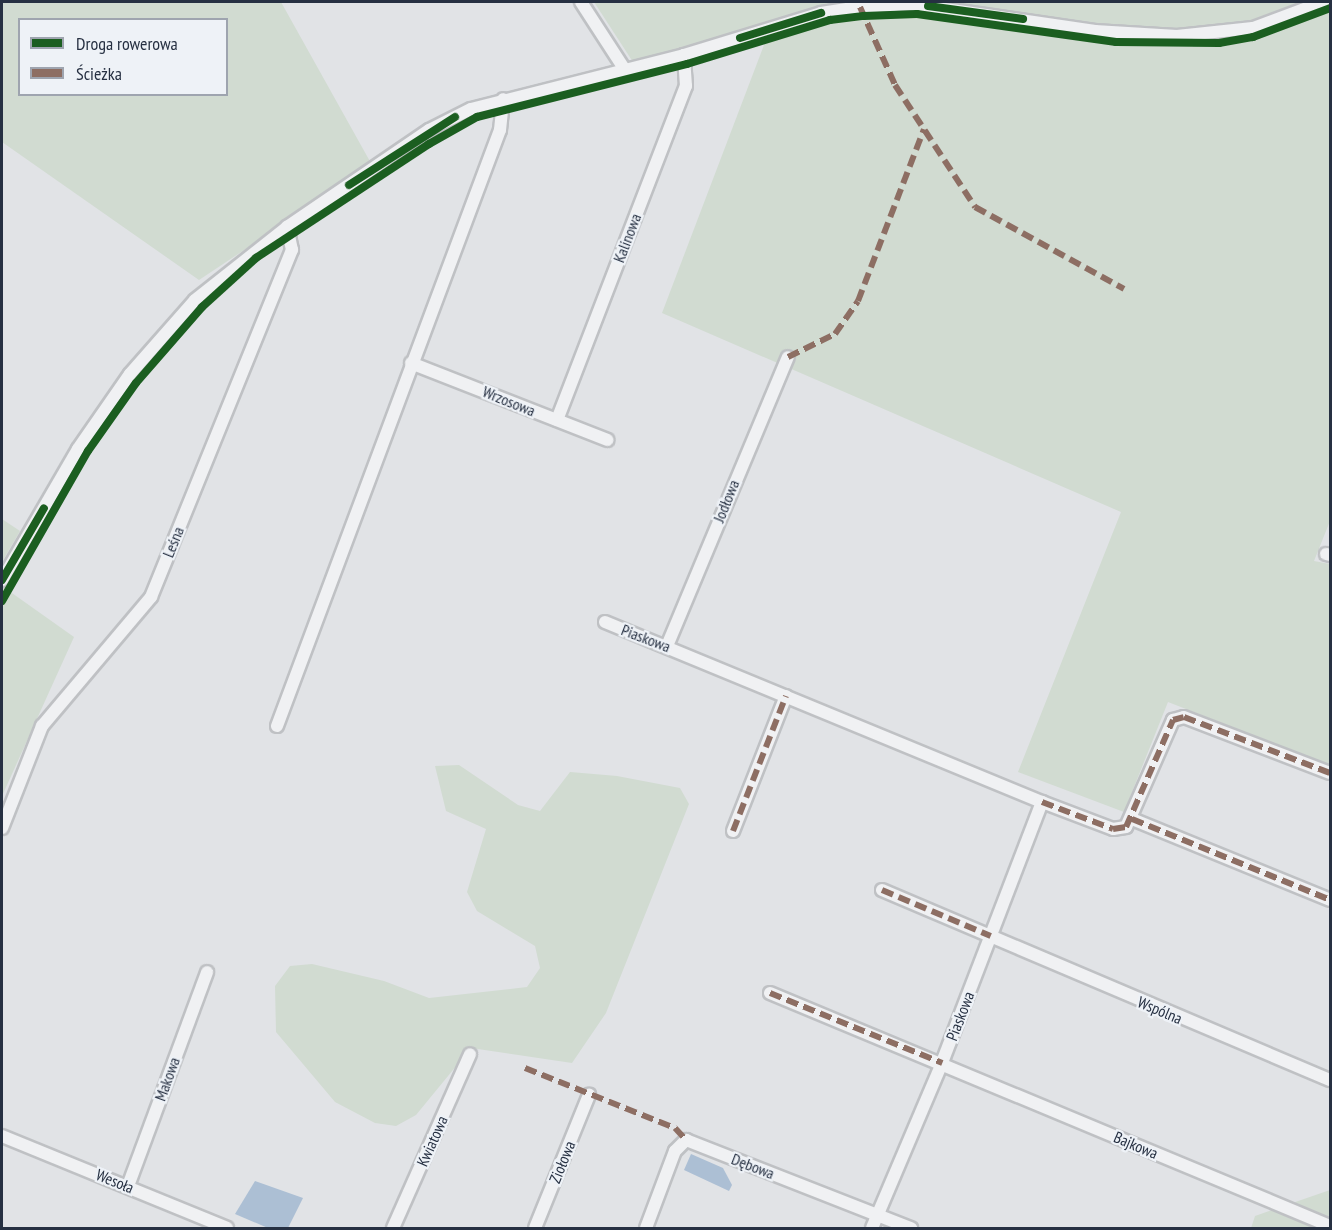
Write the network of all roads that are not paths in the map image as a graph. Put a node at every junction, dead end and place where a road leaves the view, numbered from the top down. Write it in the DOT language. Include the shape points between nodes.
graph roads {
  1 [pos="581,2"];
  2 [pos="1323,2"];
  3 [pos="684,55"];
  4 [pos="625,70"];
  5 [pos="503,99"];
  6 [pos="287,227"];
  7 [pos="788,357"];
  8 [pos="411,363"];
  9 [pos="557,420"];
  10 [pos="607,440"];
  11 [pos="2,580"];
  12 [pos="604,622"];
  13 [pos="668,646"];
  14 [pos="786,696"];
  15 [pos="277,726"];
  16 [pos="1330,773"];
  17 [pos="1042,802"];
  18 [pos="1132,819"];
  19 [pos="2,828"];
  20 [pos="733,831"];
  21 [pos="882,890"];
  22 [pos="1330,900"];
  23 [pos="991,936"];
  24 [pos="207,972"];
  25 [pos="770,993"];
  26 [pos="470,1054"];
  27 [pos="942,1063"];
  28 [pos="1330,1080"];
  29 [pos="589,1095"];
  30 [pos="2,1136"];
  31 [pos="128,1186"];
  32 [pos="878,1215"];
  33 [pos="1330,1226"];
  34 [pos="227,1228"];
  35 [pos="393,1228"];
  36 [pos="535,1228"];
  37 [pos="646,1228"];
  38 [pos="872,1228"];
  39 [pos="911,1228"];
  1 -- 4 [label="street"];
  2 -- 3 [label="street" via="1253,28 1177,36 1095,31 910,4 860,7 821,13"];
  3 -- 4 [label="street"];
  3 -- 9 [label="street, Kalinowa" via="686,86"];
  4 -- 5 [label="street"];
  5 -- 6 [label="street" via="471,109 429,130"];
  5 -- 8 [label="street" via="500,130"];
  6 -- 11 [label="street" via="195,300 130,374 78,449"];
  6 -- 19 [label="street, Leśna" via="292,250 151,597 42,726"];
  7 -- 13 [label="street, Jodłowa"];
  8 -- 9 [label="street, Wrzosowa"];
  8 -- 15 [label="street"];
  9 -- 10 [label="street, Wrzosowa"];
  12 -- 13 [label="street, Piaskowa"];
  13 -- 14 [label="street, Piaskowa"];
  14 -- 17 [label="street, Piaskowa"];
  14 -- 20 [label="street"];
  16 -- 18 [label="street" via="1184,717 1173,720"];
  17 -- 18 [label="street, Piaskowa" via="1113,829 1126,827"];
  17 -- 23 [label="street, Piaskowa"];
  18 -- 22 [label="street"];
  21 -- 23 [label="street, Wspólna"];
  23 -- 27 [label="street, Piaskowa"];
  23 -- 28 [label="street, Wspólna"];
  24 -- 31 [label="street, Makowa"];
  25 -- 27 [label="street, Bajkowa"];
  26 -- 35 [label="street, Kwiatowa"];
  27 -- 32 [label="street, Piaskowa"];
  27 -- 33 [label="street, Bajkowa"];
  29 -- 36 [label="street, Ziołowa"];
  30 -- 31 [label="street, Wesoła"];
  31 -- 34 [label="street, Wesoła"];
  32 -- 37 [label="street, Dębowa" via="686,1140 675,1151"];
  32 -- 38 [label="street, Piaskowa"];
  32 -- 39 [label="street, Dębowa"];
}
